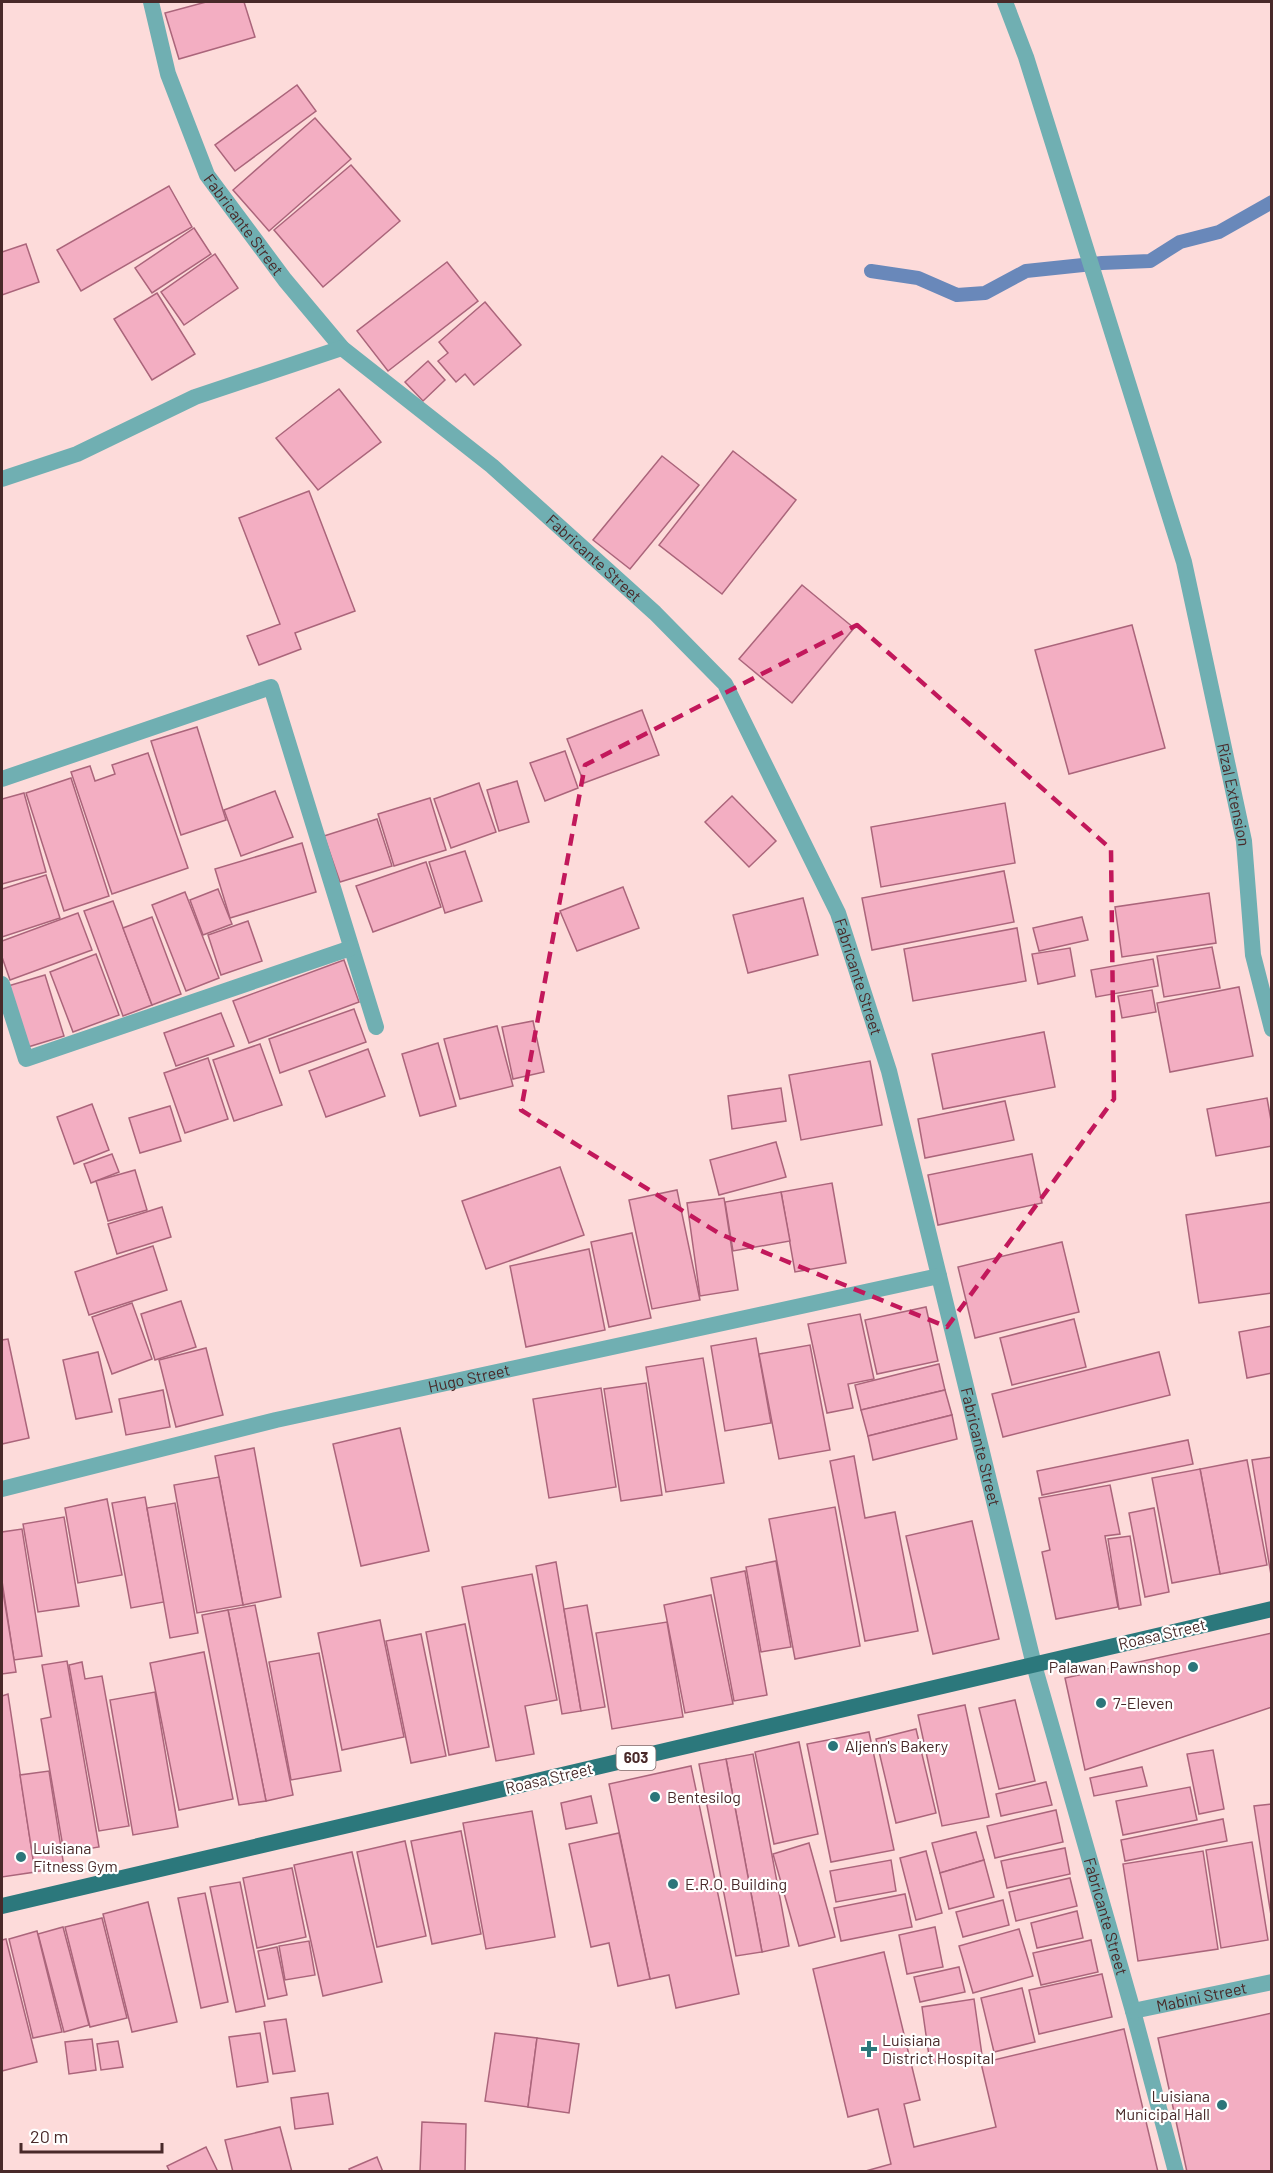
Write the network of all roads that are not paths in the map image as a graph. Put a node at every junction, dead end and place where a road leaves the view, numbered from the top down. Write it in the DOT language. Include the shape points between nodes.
graph roads {
  1 [pos="151,2"];
  2 [pos="1005,2"];
  3 [pos="342,348"];
  4 [pos="2,479"];
  5 [pos="2,779"];
  6 [pos="351,948"];
  7 [pos="2,984"];
  8 [pos="376,1027"];
  9 [pos="1272,1029"];
  10 [pos="939,1276"];
  11 [pos="2,1489"];
  12 [pos="1272,1609"];
  13 [pos="1034,1665"];
  14 [pos="2,1906"];
  15 [pos="1272,1982"];
  16 [pos="1133,2011"];
  17 [pos="1176,2172"];
  1 -- 3 [label="street, Fabricante Street" via="168,74 207,175 285,280"];
  2 -- 9 [label="street, Rizal Extension" via="1026,57 1184,562 1244,841 1253,955"];
  3 -- 4 [label="street" via="195,397 77,454"];
  3 -- 10 [label="street, Fabricante Street" via="492,466 655,613 725,684 838,913 889,1071"];
  5 -- 6 [label="street" via="271,687"];
  6 -- 7 [label="street" via="26,1059"];
  6 -- 8 [label="street"];
  10 -- 11 [label="street, Hugo Street" via="276,1420"];
  10 -- 13 [label="street, Fabricante Street"];
  12 -- 13 [label="main road, Roasa Street / 603"];
  13 -- 14 [label="main road, Roasa Street / 603"];
  13 -- 16 [label="street, Fabricante Street"];
  15 -- 16 [label="street, Mabini Street"];
  16 -- 17 [label="street, Fabricante Street"];
}
